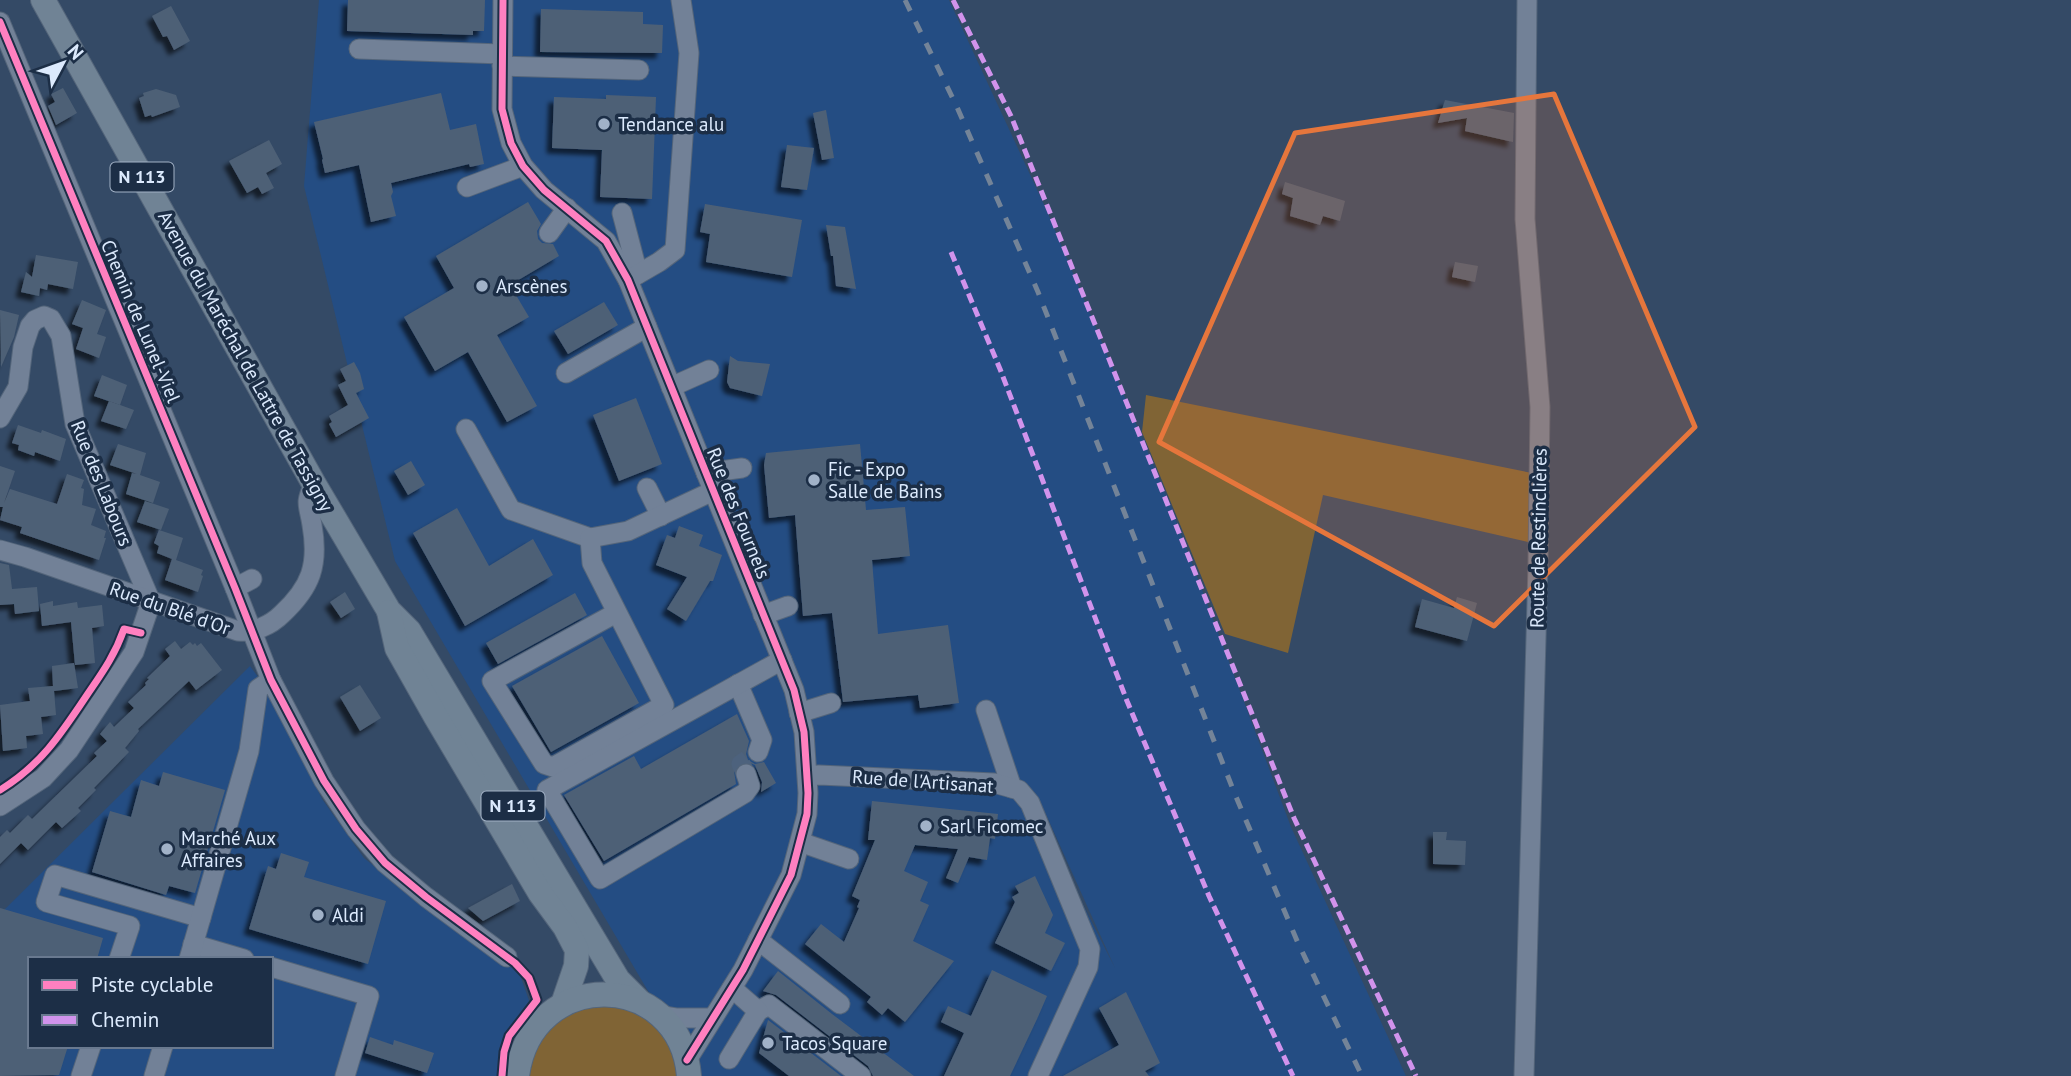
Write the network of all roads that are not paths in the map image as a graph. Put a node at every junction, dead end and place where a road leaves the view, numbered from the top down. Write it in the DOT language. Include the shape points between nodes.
graph roads {
  1 [pos="43,0"];
  2 [pos="503,0"];
  3 [pos="681,0"];
  4 [pos="1527,0"];
  5 [pos="0,22"];
  6 [pos="359,49"];
  7 [pos="502,60"];
  8 [pos="639,70"];
  9 [pos="523,166"];
  10 [pos="467,187"];
  11 [pos="567,208"];
  12 [pos="622,213"];
  13 [pos="549,233"];
  14 [pos="633,277"];
  15 [pos="647,327"];
  16 [pos="709,370"];
  17 [pos="566,373"];
  18 [pos="671,387"];
  19 [pos="0,418"];
  20 [pos="466,429"];
  21 [pos="742,468"];
  22 [pos="709,482"];
  23 [pos="314,484"];
  24 [pos="648,488"];
  25 [pos="661,516"];
  26 [pos="590,538"];
  27 [pos="0,550"];
  28 [pos="151,602"];
  29 [pos="788,606"];
  30 [pos="389,611"];
  31 [pos="617,613"];
  32 [pos="763,615"];
  33 [pos="253,631"];
  34 [pos="782,660"];
  35 [pos="271,680"];
  36 [pos="738,684"];
  37 [pos="831,703"];
  38 [pos="986,710"];
  39 [pos="799,713"];
  40 [pos="758,752"];
  41 [pos="746,774"];
  42 [pos="808,776"];
  43 [pos="1012,788"];
  44 [pos="0,806"];
  45 [pos="800,842"];
  46 [pos="849,859"];
  47 [pos="201,918"];
  48 [pos="758,940"];
  49 [pos="191,951"];
  50 [pos="120,957"];
  51 [pos="231,957"];
  52 [pos="506,957"];
  53 [pos="273,968"];
  54 [pos="732,988"];
  55 [pos="638,1000"];
  56 [pos="563,1004"];
  57 [pos="840,1004"];
  58 [pos="758,1011"];
  59 [pos="659,1015"];
  60 [pos="712,1018"];
  61 [pos="90,1048"];
  62 [pos="162,1048"];
  63 [pos="729,1059"];
  64 [pos="688,1068"];
  65 [pos="1042,1073"];
  66 [pos="81,1076"];
  67 [pos="155,1076"];
  68 [pos="345,1076"];
  69 [pos="517,1076"];
  70 [pos="861,1076"];
  71 [pos="1524,1076"];
  1 -- 23 [label="main road, Avenue du Maréchal de Lattre de Tassigny / N 113"];
  2 -- 7 [label="street, Rue des Fournels"];
  3 -- 14 [label="street" via="689,53 675,250"];
  4 -- 71 [label="street, Route de Restinclières" via="1525,219 1540,407"];
  5 -- 33 [label="street, Chemin de Lunel-Viel" via="244,583"];
  6 -- 7 [label="street"];
  7 -- 8 [label="street"];
  7 -- 9 [label="street, Rue des Fournels" via="502,109"];
  9 -- 10 [label="street"];
  9 -- 11 [label="street, Rue des Fournels"];
  11 -- 13 [label="street"];
  11 -- 14 [label="street, Rue des Fournels" via="606,241"];
  12 -- 14 [label="street"];
  14 -- 15 [label="street, Rue des Fournels"];
  15 -- 17 [label="street"];
  15 -- 18 [label="street, Rue des Fournels"];
  16 -- 18 [label="street"];
  18 -- 22 [label="street, Rue des Fournels"];
  19 -- 28 [label="street, Rue des Labours" via="18,387 30,326 44,316 51,319 61,336 75,424"];
  20 -- 26 [label="street" via="511,510"];
  21 -- 22 [label="street"];
  22 -- 25 [label="street, Rue des Fournels"];
  22 -- 32 [label="street, Rue des Fournels"];
  23 -- 30 [label="main road, Avenue du Maréchal de Lattre de Tassigny / N 113"];
  23 -- 33 [label="street, Rue du Blé d'Or" via="306,501 315,547 309,580 275,620"];
  24 -- 25 [label="street"];
  25 -- 26 [label="street, Rue des Fournels" via="628,531"];
  26 -- 31 [label="street" via="592,563"];
  27 -- 28 [label="street, Rue du Blé d'Or"];
  28 -- 33 [label="street, Rue du Blé d'Or" via="239,631"];
  28 -- 44 [label="street" via="134,652 69,750 43,778"];
  29 -- 32 [label="street"];
  30 -- 55 [label="main road, Avenue du Maréchal de Lattre de Tassigny / N 113" via="409,631 618,980"];
  30 -- 56 [label="main road, Avenue du Maréchal de Lattre de Tassigny / N 113" via="397,648 577,950"];
  31 -- 31 [label="street" via="664,705 553,767 544,764 492,681"];
  32 -- 34 [label="street, Rue des Fournels"];
  33 -- 35 [label="street, Chemin de Lunel-Viel"];
  34 -- 36 [label="street"];
  34 -- 39 [label="street, Rue des Fournels"];
  35 -- 47 [label="street" via="258,689 249,751"];
  35 -- 52 [label="street, Chemin de Lunel-Viel" via="324,781 356,830 385,863"];
  36 -- 40 [label="street" via="762,740"];
  36 -- 41 [label="street" via="547,790 600,879 745,793 750,786"];
  37 -- 39 [label="street"];
  38 -- 43 [label="street"];
  39 -- 42 [label="street, Rue des Fournels"];
  42 -- 43 [label="street, Rue de l'Artisanat" via="994,783"];
  42 -- 45 [label="street, Rue des Fournels" via="807,814"];
  43 -- 65 [label="street, Rue de l'Artisanat" via="1030,803 1090,949 1088,967"];
  45 -- 46 [label="street"];
  45 -- 48 [label="street, Rue des Fournels" via="791,874"];
  47 -- 49 [label="street"];
  47 -- 50 [label="street" via="55,875 47,901 130,926"];
  48 -- 54 [label="street, Rue des Fournels"];
  48 -- 57 [label="street"];
  49 -- 51 [label="street"];
  53 -- 68 [label="street" via="369,996"];
  54 -- 58 [label="street"];
  54 -- 60 [label="street, Rue des Fournels"];
  55 -- 56 [label="main road" via="592,995"];
  55 -- 59 [label="main road, Avenue du Maréchal de Lattre de Tassigny"];
  56 -- 69 [label="main road" via="535,1027 525,1043"];
  58 -- 63 [label="street"];
  58 -- 70 [label="street" via="769,1004"];
  59 -- 60 [label="street"];
  59 -- 64 [label="main road, Avenue du Maréchal de Lattre de Tassigny" via="676,1035"];
  60 -- 64 [label="street, Rue des Fournels"];
  61 -- 66 [label="street"];
  62 -- 67 [label="street"];
}
